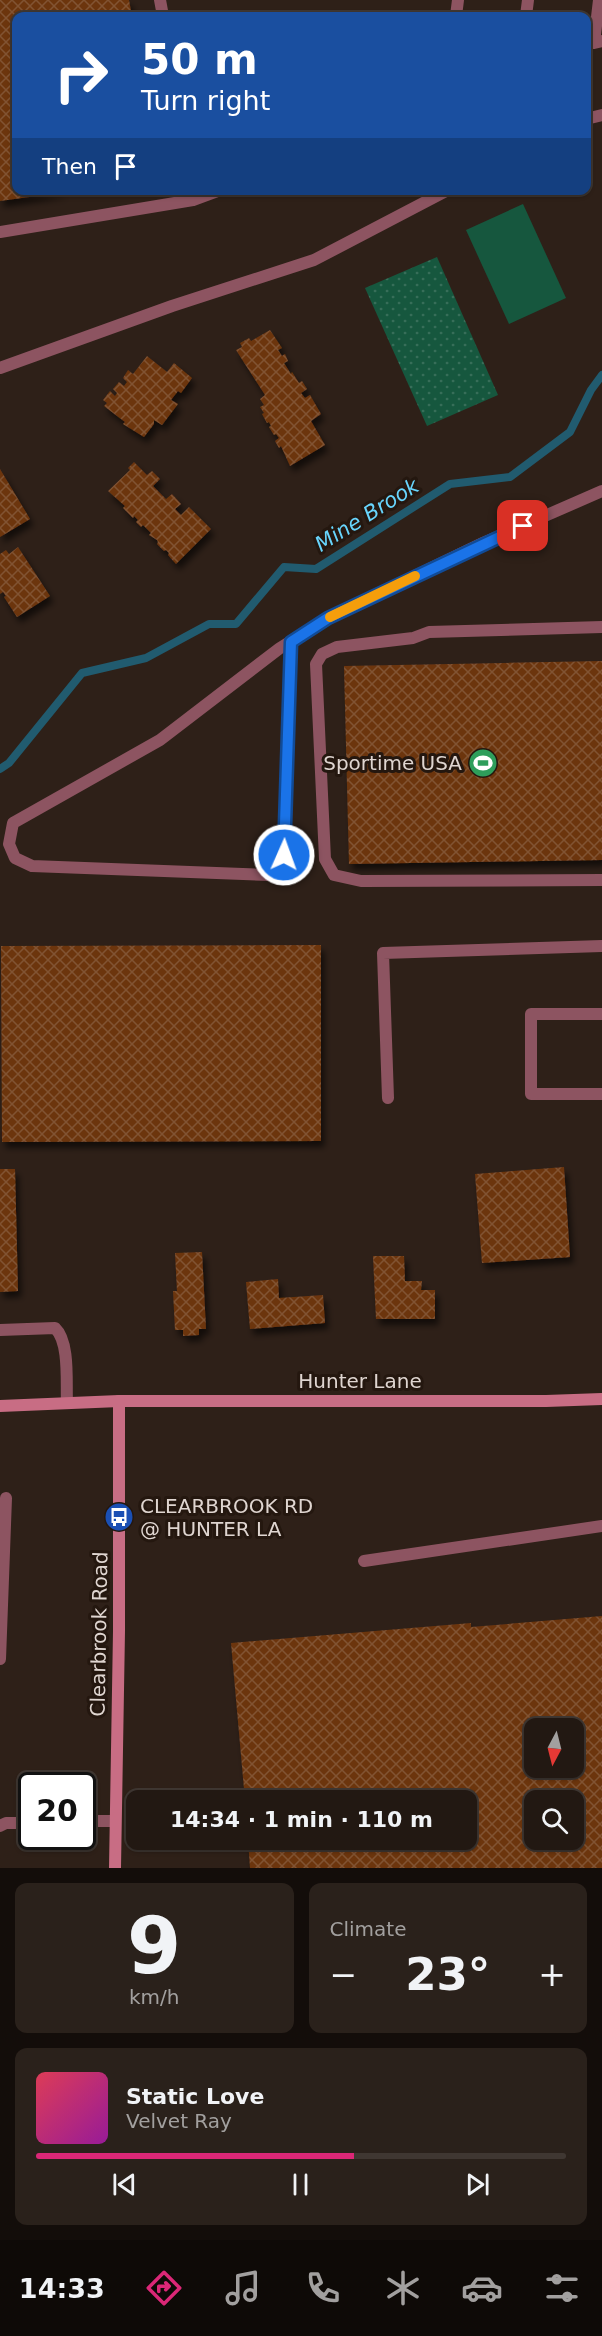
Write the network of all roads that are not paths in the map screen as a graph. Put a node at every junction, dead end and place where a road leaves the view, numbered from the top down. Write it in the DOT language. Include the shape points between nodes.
graph roads {
  1 [pos="599,0"];
  2 [pos="602,40"];
  3 [pos="192,195"];
  4 [pos="438,195"];
  5 [pos="0,232"];
  6 [pos="0,368"];
  7 [pos="602,490"];
  8 [pos="602,627"];
  9 [pos="291,642"];
  10 [pos="602,880"];
  11 [pos="602,946"];
  12 [pos="602,1014"];
  13 [pos="602,1094"];
  14 [pos="388,1098"];
  15 [pos="0,1330"];
  16 [pos="602,1399"];
  17 [pos="119,1401"];
  18 [pos="67,1403"];
  19 [pos="0,1406"];
  20 [pos="6,1498"];
  21 [pos="602,1526"];
  22 [pos="364,1561"];
  23 [pos="0,1659"];
  24 [pos="96,1821"];
  25 [pos="116,1821"];
  26 [pos="18,1823"];
  27 [pos="0,1826"];
  28 [pos="115,1868"];
  1 -- 2 [label="street" via="594,43"];
  3 -- 5 [label="street"];
  4 -- 6 [label="street" via="314,260"];
  7 -- 9 [label="street" via="328,618"];
  8 -- 10 [label="street" via="429,632 413,638 337,648 322,654 316,664 325,859 334,875 361,881"];
  9 -- 9 [label="street" via="160,740 13,823 9,844 15,858 32,866 268,875 284,855"];
  11 -- 14 [label="street" via="383,953"];
  12 -- 13 [label="street" via="531,1014 531,1094"];
  15 -- 18 [label="street" via="55,1328 62,1334"];
  16 -- 17 [label="street, Hunter Lane"];
  17 -- 18 [label="street, Hunter Lane"];
  17 -- 25 [label="street, Clearbrook Road"];
  18 -- 19 [label="street, Hunter Lane"];
  20 -- 23 [label="street"];
  21 -- 22 [label="street"];
  24 -- 25 [label="street"];
  25 -- 28 [label="street, Clearbrook Road"];
  26 -- 27 [label="street"];
}
